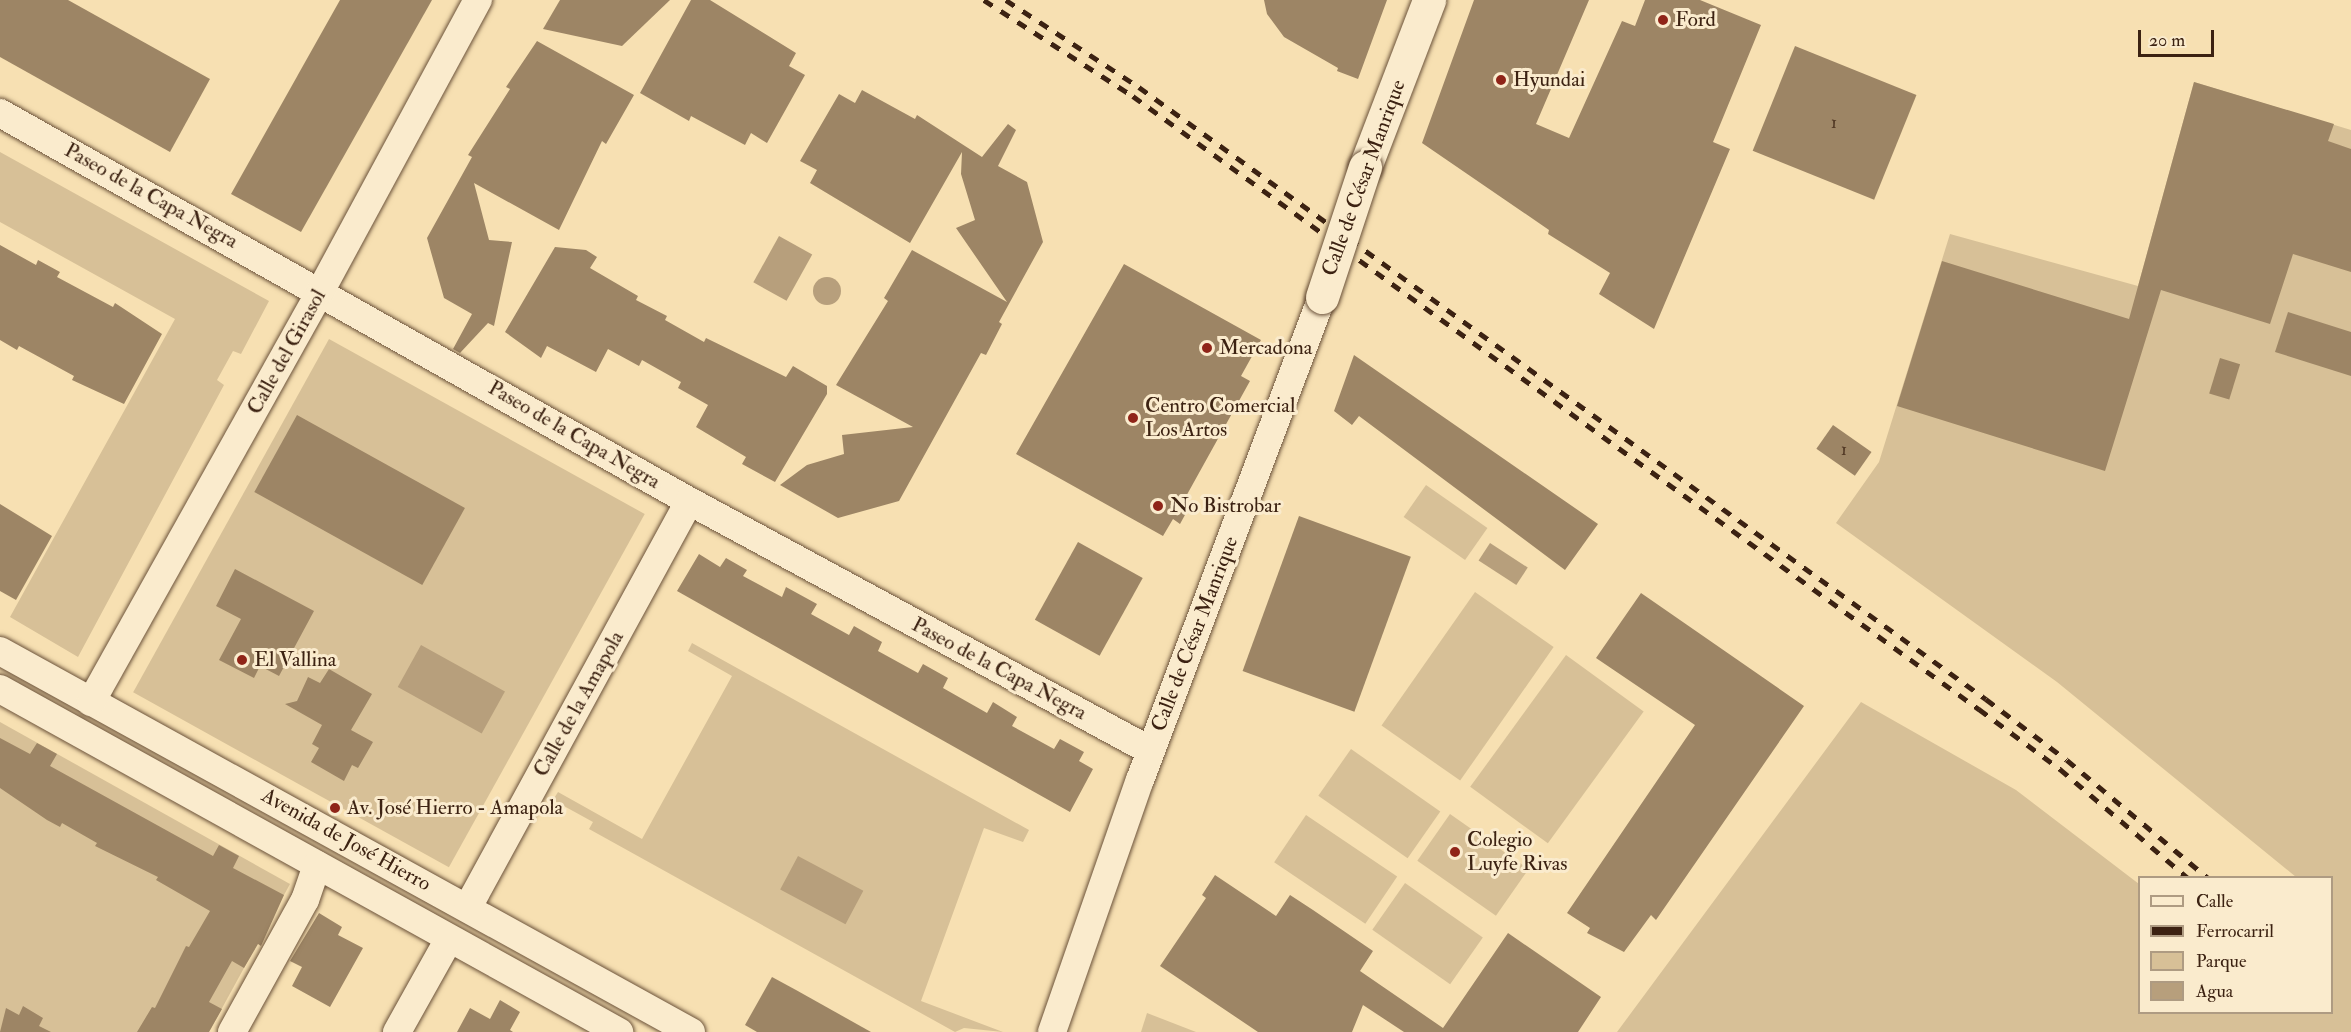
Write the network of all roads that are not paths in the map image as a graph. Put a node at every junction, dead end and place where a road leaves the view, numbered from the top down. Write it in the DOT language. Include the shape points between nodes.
graph roads {
  1 [pos="478,0"];
  2 [pos="1429,0"];
  3 [pos="0,113"];
  4 [pos="321,290"];
  5 [pos="1322,297"];
  6 [pos="689,501"];
  7 [pos="0,651"];
  8 [pos="0,689"];
  9 [pos="91,702"];
  10 [pos="1151,751"];
  11 [pos="317,865"];
  12 [pos="468,908"];
  13 [pos="449,939"];
  14 [pos="231,1032"];
  15 [pos="397,1032"];
  16 [pos="619,1032"];
  17 [pos="691,1032"];
  18 [pos="1052,1032"];
  1 -- 4 [label="street, Calle del Girasol"];
  2 -- 5 [label="street, Calle de César Manrique, bridge" via="1365,167"];
  3 -- 4 [label="street, Paseo de la Capa Negra"];
  4 -- 6 [label="street, Paseo de la Capa Negra"];
  4 -- 9 [label="street, Calle del Girasol"];
  5 -- 10 [label="street, Calle de César Manrique"];
  6 -- 10 [label="street, Paseo de la Capa Negra"];
  6 -- 12 [label="street, Calle de la Amapola"];
  7 -- 9 [label="street, Avenida de José Hierro"];
  8 -- 11 [label="street, Avenida de José Hierro"];
  9 -- 12 [label="street, Avenida de José Hierro"];
  10 -- 18 [label="street, Calle de César Manrique"];
  11 -- 13 [label="street, Avenida de José Hierro"];
  11 -- 14 [label="street" via="305,900"];
  12 -- 17 [label="street, Avenida de José Hierro"];
  13 -- 15 [label="street"];
  13 -- 16 [label="street, Avenida de José Hierro"];
}
